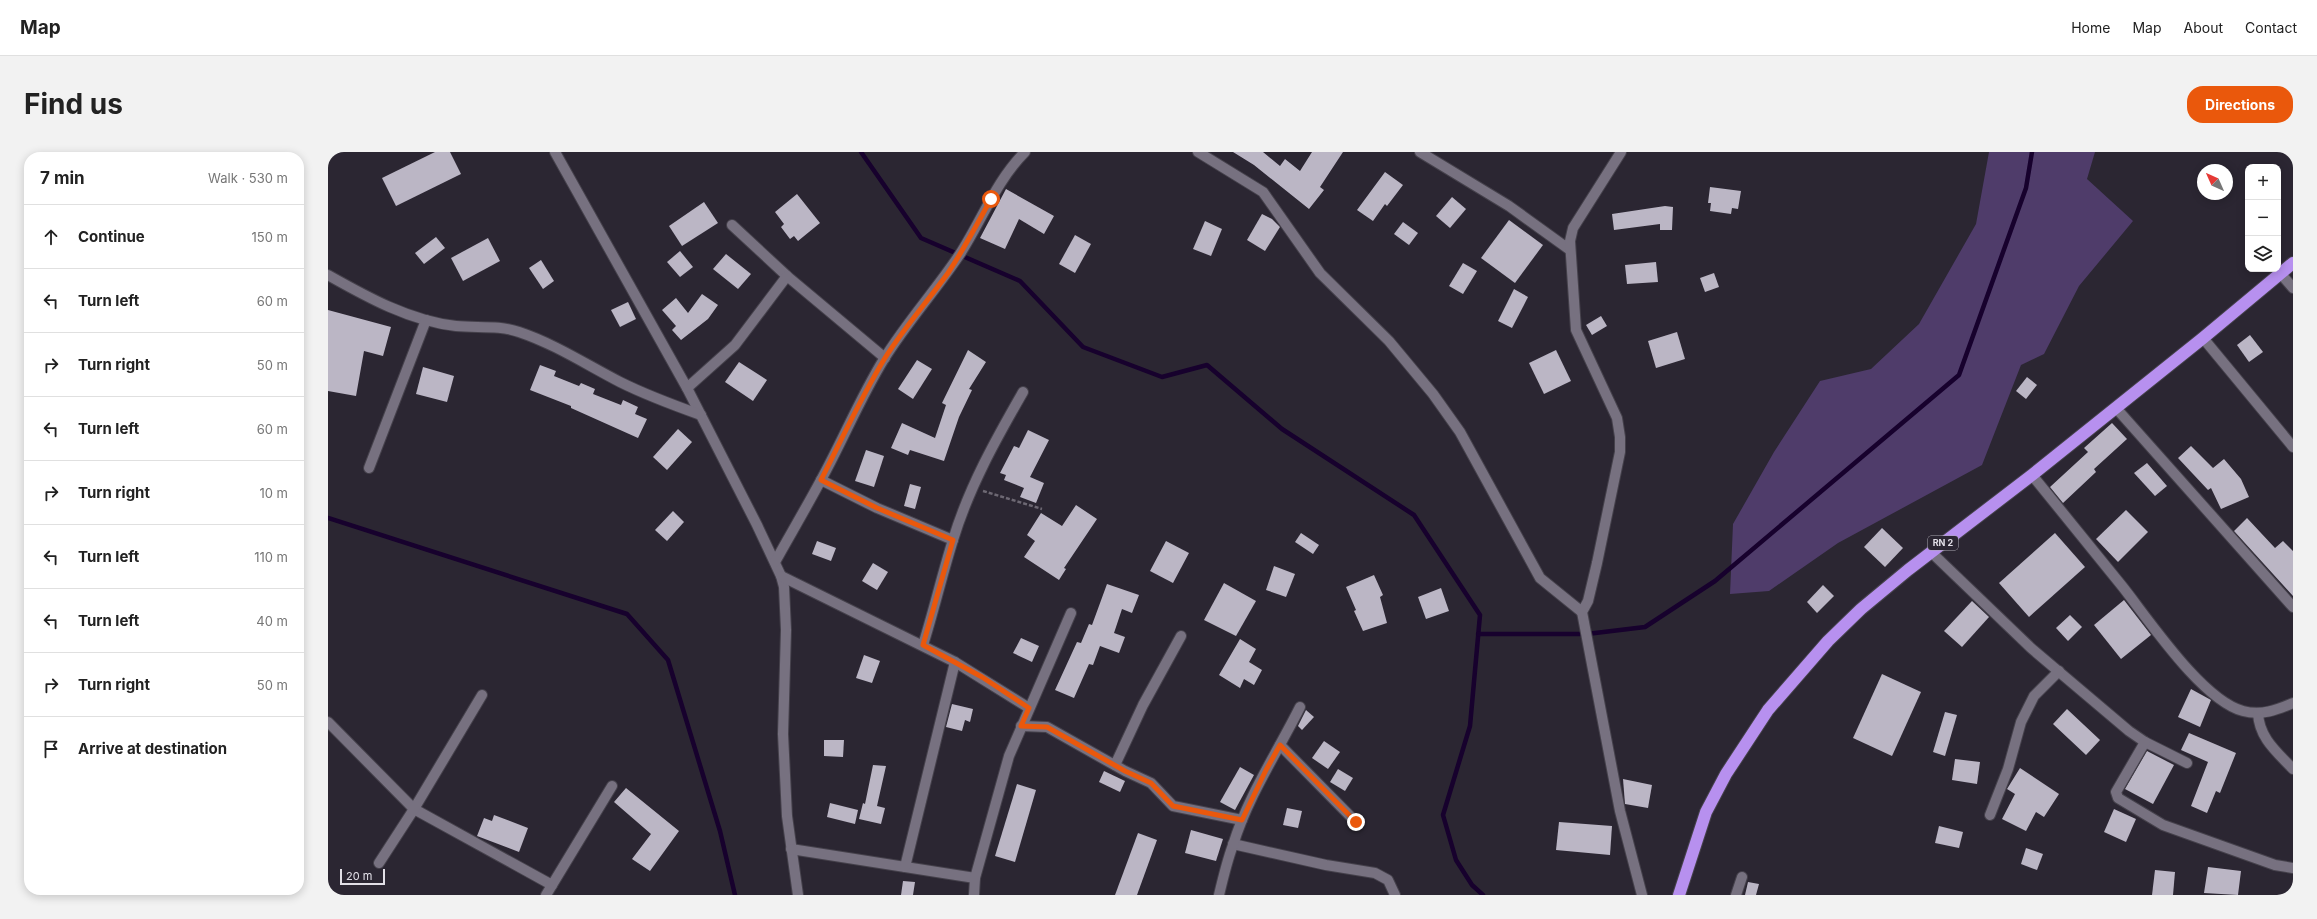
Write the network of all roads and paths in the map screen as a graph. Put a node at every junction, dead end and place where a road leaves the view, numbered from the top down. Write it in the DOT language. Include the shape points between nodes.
graph roads {
  1 [pos="555,152"];
  2 [pos="1025,152"];
  3 [pos="1198,152"];
  4 [pos="1420,152"];
  5 [pos="1622,152"];
  6 [pos="732,225"];
  7 [pos="1570,250"];
  8 [pos="2293,263"];
  9 [pos="2280,273"];
  10 [pos="328,275"];
  11 [pos="787,276"];
  12 [pos="2293,288"];
  13 [pos="426,320"];
  14 [pos="2203,338"];
  15 [pos="885,358"];
  16 [pos="687,388"];
  17 [pos="1023,392"];
  18 [pos="2116,408"];
  19 [pos="701,415"];
  20 [pos="2293,447"];
  21 [pos="370,468"];
  22 [pos="2032,475"];
  23 [pos="821,480"];
  24 [pos="973,488"];
  25 [pos="1042,509"];
  26 [pos="953,540"];
  27 [pos="1931,552"];
  28 [pos="775,562"];
  29 [pos="781,576"];
  30 [pos="2293,607"];
  31 [pos="1582,612"];
  32 [pos="1071,613"];
  33 [pos="1181,636"];
  34 [pos="923,645"];
  35 [pos="955,662"];
  36 [pos="2059,670"];
  37 [pos="482,695"];
  38 [pos="2293,703"];
  39 [pos="1029,708"];
  40 [pos="1300,708"];
  41 [pos="2258,713"];
  42 [pos="328,722"];
  43 [pos="1021,726"];
  44 [pos="2145,742"];
  45 [pos="1280,745"];
  46 [pos="2187,763"];
  47 [pos="1115,765"];
  48 [pos="2293,769"];
  49 [pos="612,786"];
  50 [pos="414,809"];
  51 [pos="1990,815"];
  52 [pos="1242,820"];
  53 [pos="1356,822"];
  54 [pos="1233,844"];
  55 [pos="791,849"];
  56 [pos="379,863"];
  57 [pos="905,868"];
  58 [pos="2293,868"];
  59 [pos="1742,877"];
  60 [pos="975,878"];
  61 [pos="552,886"];
  62 [pos="546,895"];
  63 [pos="798,895"];
  64 [pos="974,895"];
  65 [pos="1218,895"];
  66 [pos="1395,895"];
  67 [pos="1642,895"];
  68 [pos="1679,895"];
  69 [pos="1736,895"];
  1 -- 16 [label="street"];
  2 -- 15 [label="street" via="1005,175 947,274 913,316"];
  3 -- 31 [label="street" via="1263,192 1320,273 1389,341 1433,394 1460,432 1540,578"];
  4 -- 7 [label="street" via="1509,206"];
  5 -- 7 [label="street" via="1573,228"];
  6 -- 11 [label="street"];
  7 -- 31 [label="street" via="1576,330 1612,407 1620,437 1620,452 1597,563 1588,601"];
  8 -- 9 [label="highway, RN 2"];
  9 -- 12 [label="street"];
  9 -- 14 [label="highway, RN 2"];
  10 -- 13 [label="street" via="385,305"];
  11 -- 15 [label="street"];
  11 -- 16 [label="street" via="735,345"];
  13 -- 19 [label="street" via="456,326 492,327 521,333 575,356 649,396"];
  13 -- 21 [label="street"];
  14 -- 18 [label="highway, RN 2"];
  14 -- 20 [label="street"];
  15 -- 23 [label="street"];
  16 -- 19 [label="street"];
  17 -- 24 [label="street"];
  18 -- 22 [label="highway, RN 2"];
  18 -- 30 [label="street"];
  19 -- 28 [label="street"];
  22 -- 27 [label="highway, RN 2"];
  22 -- 41 [label="street" via="2194,675 2218,698 2242,711"];
  23 -- 26 [label="street" via="877,508"];
  23 -- 28 [label="street"];
  24 -- 25 [label="path"];
  24 -- 26 [label="street"];
  26 -- 34 [label="street"];
  27 -- 36 [label="street" via="2000,619"];
  27 -- 68 [label="highway, RN 2" via="1856,614 1795,677 1768,710 1726,774 1706,812"];
  28 -- 29 [label="street"];
  29 -- 34 [label="street"];
  29 -- 55 [label="street" via="786,630 785,776"];
  31 -- 67 [label="street" via="1620,811"];
  32 -- 39 [label="street" via="1041,686"];
  33 -- 47 [label="street"];
  34 -- 35 [label="street"];
  35 -- 39 [label="street"];
  35 -- 57 [label="street"];
  36 -- 44 [label="street"];
  36 -- 51 [label="street" via="2034,696 2021,722 2008,769"];
  37 -- 50 [label="street"];
  38 -- 41 [label="street" via="2276,710"];
  39 -- 43 [label="street"];
  40 -- 45 [label="street"];
  41 -- 48 [label="street" via="2258,725 2265,739"];
  42 -- 50 [label="street"];
  43 -- 47 [label="street" via="1047,727"];
  43 -- 60 [label="street" via="1009,756"];
  44 -- 46 [label="street"];
  44 -- 58 [label="street" via="2116,792 2118,798 2162,825"];
  45 -- 52 [label="street"];
  45 -- 53 [label="street"];
  47 -- 52 [label="street" via="1151,783 1173,806"];
  49 -- 61 [label="street"];
  50 -- 56 [label="street"];
  50 -- 61 [label="street"];
  52 -- 54 [label="street"];
  54 -- 65 [label="street"];
  54 -- 66 [label="street" via="1375,873 1388,880"];
  55 -- 57 [label="street"];
  55 -- 63 [label="street"];
  57 -- 60 [label="street"];
  59 -- 69 [label="street"];
  60 -- 64 [label="street"];
  61 -- 62 [label="street"];
}
